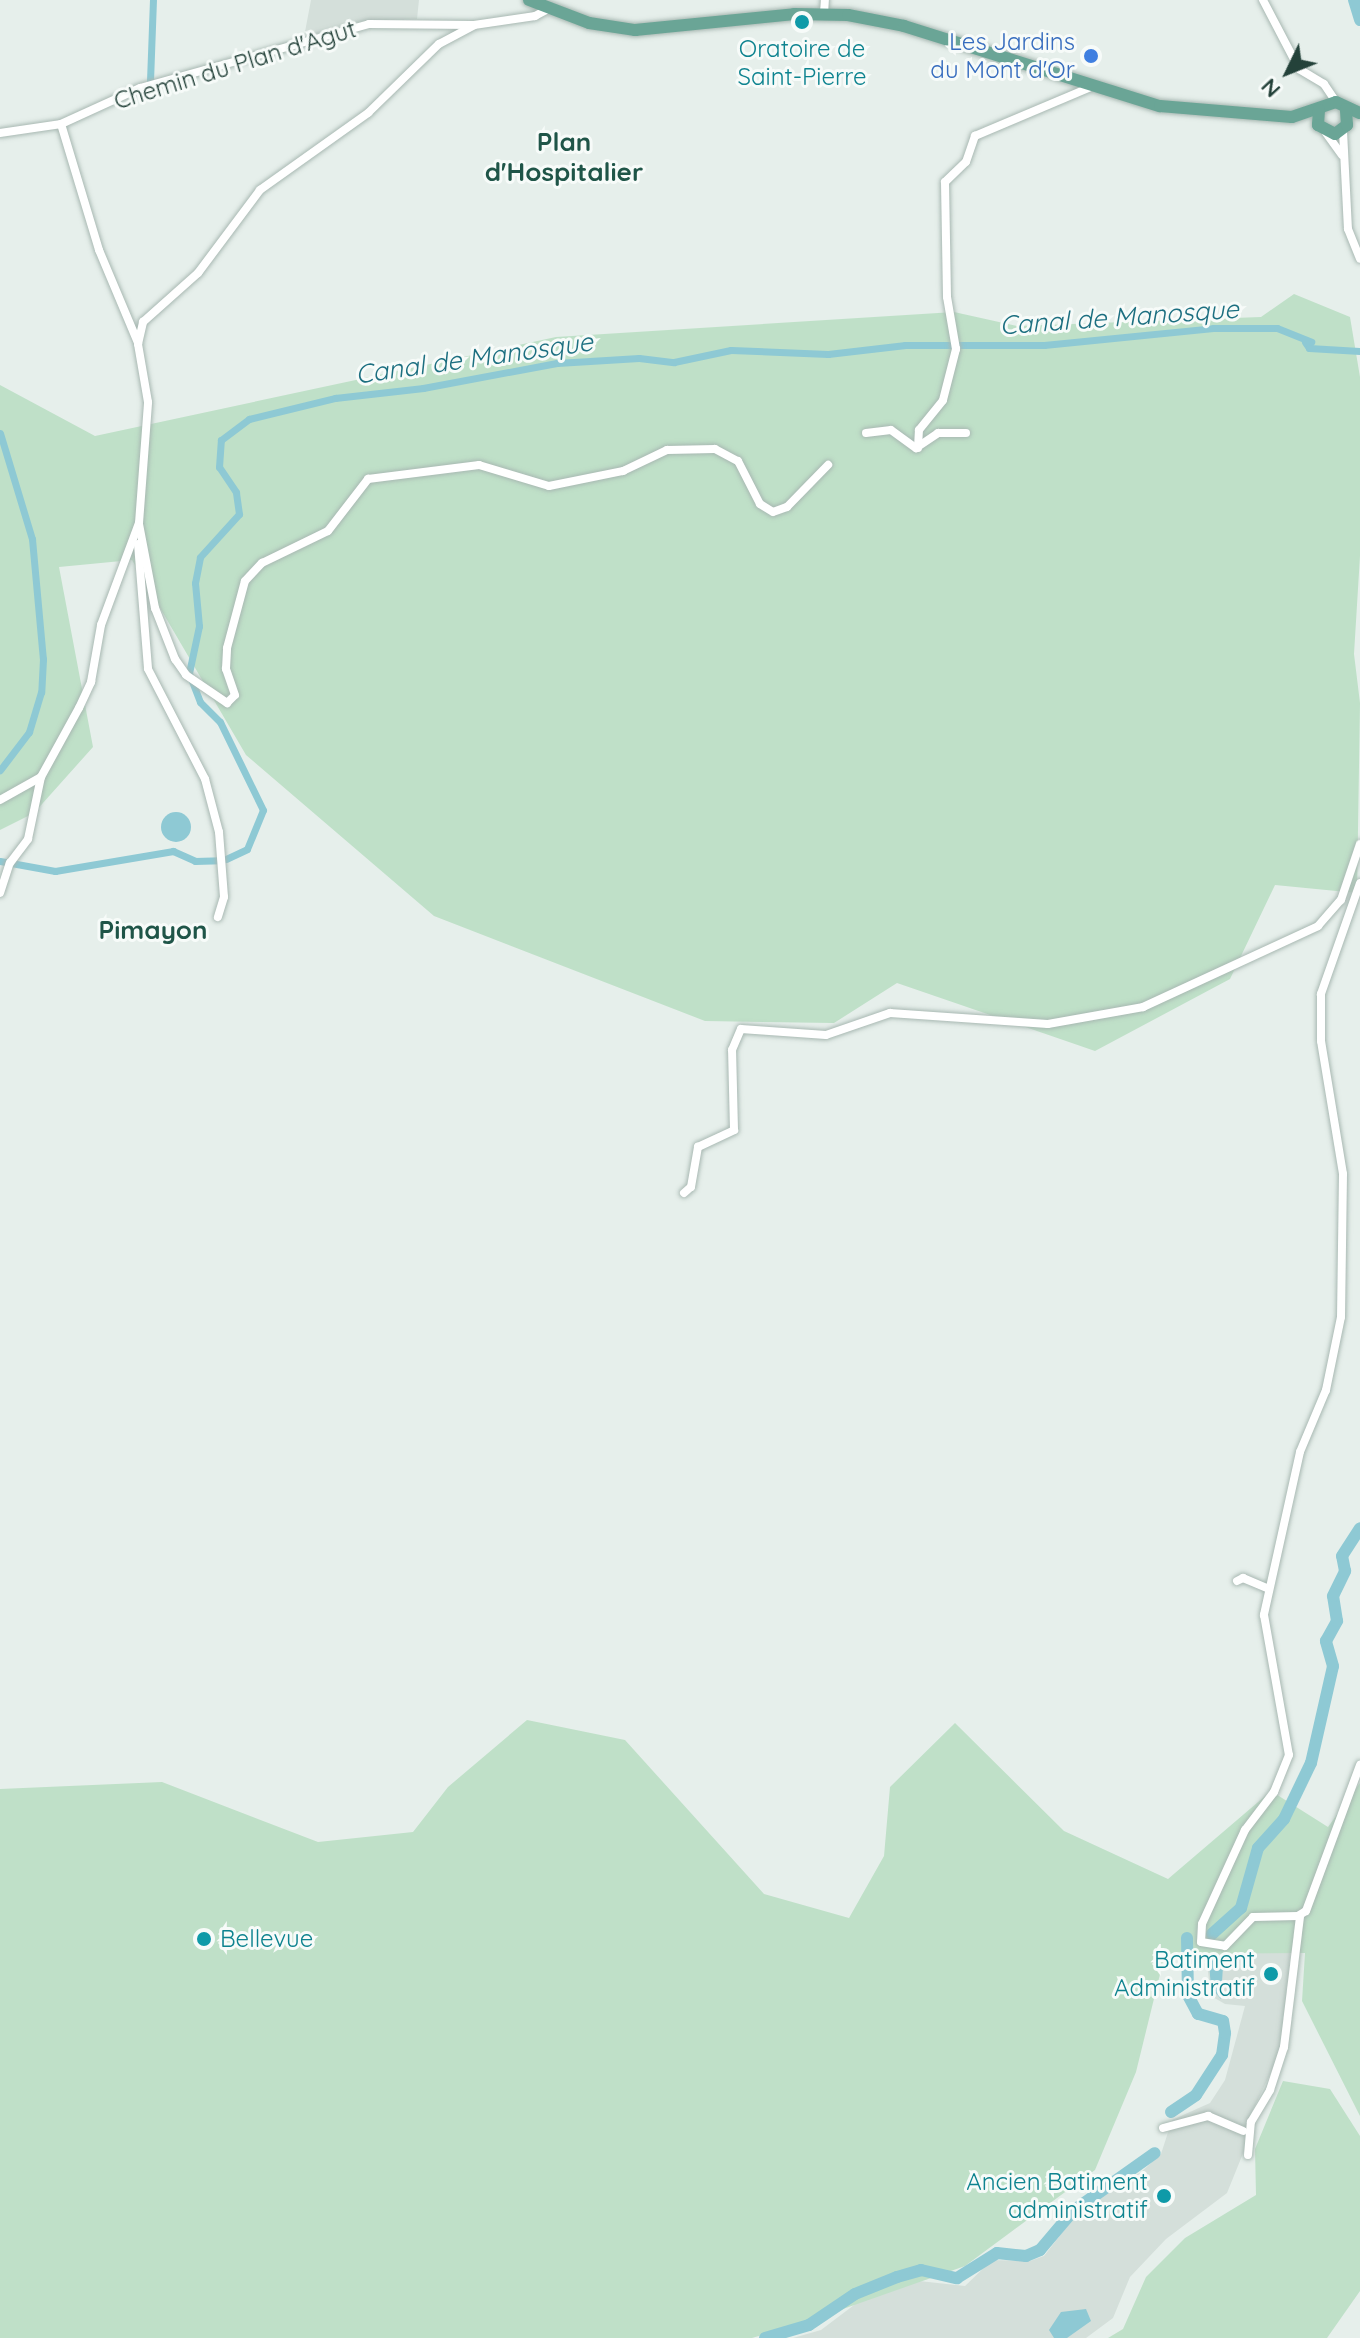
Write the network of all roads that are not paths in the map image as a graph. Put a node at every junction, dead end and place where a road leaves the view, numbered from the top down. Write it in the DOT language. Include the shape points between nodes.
graph roads {
  1 [pos="529,0"];
  2 [pos="1263,0"];
  3 [pos="546,4"];
  4 [pos="824,7"];
  5 [pos="474,25"];
  6 [pos="655,29"];
  7 [pos="1091,87"];
  8 [pos="1331,106"];
  9 [pos="1360,113"];
  10 [pos="1292,117"];
  11 [pos="61,124"];
  12 [pos="1350,126"];
  13 [pos="1322,129"];
  14 [pos="0,133"];
  15 [pos="1343,156"];
  16 [pos="1360,259"];
  17 [pos="138,344"];
  18 [pos="866,433"];
  19 [pos="966,433"];
  20 [pos="918,448"];
  21 [pos="828,465"];
  22 [pos="139,523"];
  23 [pos="41,777"];
  24 [pos="0,800"];
  25 [pos="1360,844"];
  26 [pos="1360,883"];
  27 [pos="0,893"];
  28 [pos="218,917"];
  29 [pos="684,1193"];
  30 [pos="1237,1581"];
  31 [pos="1269,1589"];
  32 [pos="1360,1765"];
  33 [pos="1300,1916"];
  34 [pos="1163,2128"];
  35 [pos="1243,2131"];
  36 [pos="1248,2155"];
  1 -- 3 [label="main road"];
  2 -- 8 [label="street" via="1301,71 1326,87"];
  3 -- 5 [label="street" via="535,16"];
  3 -- 6 [label="main road"];
  3 -- 6 [label="main road" via="611,28"];
  4 -- 6 [label="main road"];
  4 -- 7 [label="main road" via="904,26"];
  5 -- 11 [label="street, Chemin du Plan d'Agut" via="369,24 140,88"];
  5 -- 17 [label="street" via="439,44 368,113 260,190 208,261 143,322"];
  7 -- 10 [label="main road" via="1160,106"];
  7 -- 20 [label="street" via="975,136 964,164 945,182 947,297 956,345 943,400 919,430"];
  8 -- 9 [label="main road"];
  8 -- 10 [label="main road"];
  8 -- 12 [label="main road"];
  8 -- 13 [label="main road"];
  10 -- 13 [label="main road"];
  11 -- 14 [label="street, Chemin du Plan d'Agut"];
  11 -- 17 [label="street" via="99,250"];
  12 -- 13 [label="main road"];
  12 -- 15 [label="street"];
  13 -- 15 [label="street"];
  15 -- 16 [label="street" via="1348,229"];
  17 -- 22 [label="street" via="148,402"];
  18 -- 20 [label="street" via="891,430"];
  19 -- 20 [label="street" via="940,433"];
  21 -- 22 [label="street" via="787,507 773,512 760,504 738,461 715,449 667,450 623,471 549,486 479,465 368,479 328,531 262,563 245,581 226,655 234,700 225,703 186,675 155,608"];
  22 -- 23 [label="street" via="101,625 91,682"];
  22 -- 28 [label="street" via="146,661 208,789 223,875"];
  23 -- 24 [label="street"];
  23 -- 27 [label="street" via="28,839 9,866"];
  25 -- 29 [label="street" via="1341,900 1318,926 1143,1007 1048,1024 890,1013 826,1035 741,1029 732,1050 734,1130 698,1147 691,1187"];
  26 -- 31 [label="street" via="1321,994 1321,1041 1343,1174 1341,1317 1323,1401 1300,1452 1284,1543"];
  30 -- 31 [label="street" via="1243,1578"];
  31 -- 33 [label="street" via="1264,1615 1289,1755 1274,1792 1245,1830 1202,1924 1201,1942 1228,1945 1255,1917"];
  32 -- 33 [label="street" via="1311,1902"];
  33 -- 36 [label="street" via="1288,2025 1270,2090 1251,2122"];
  34 -- 35 [label="street" via="1208,2116"];
}
